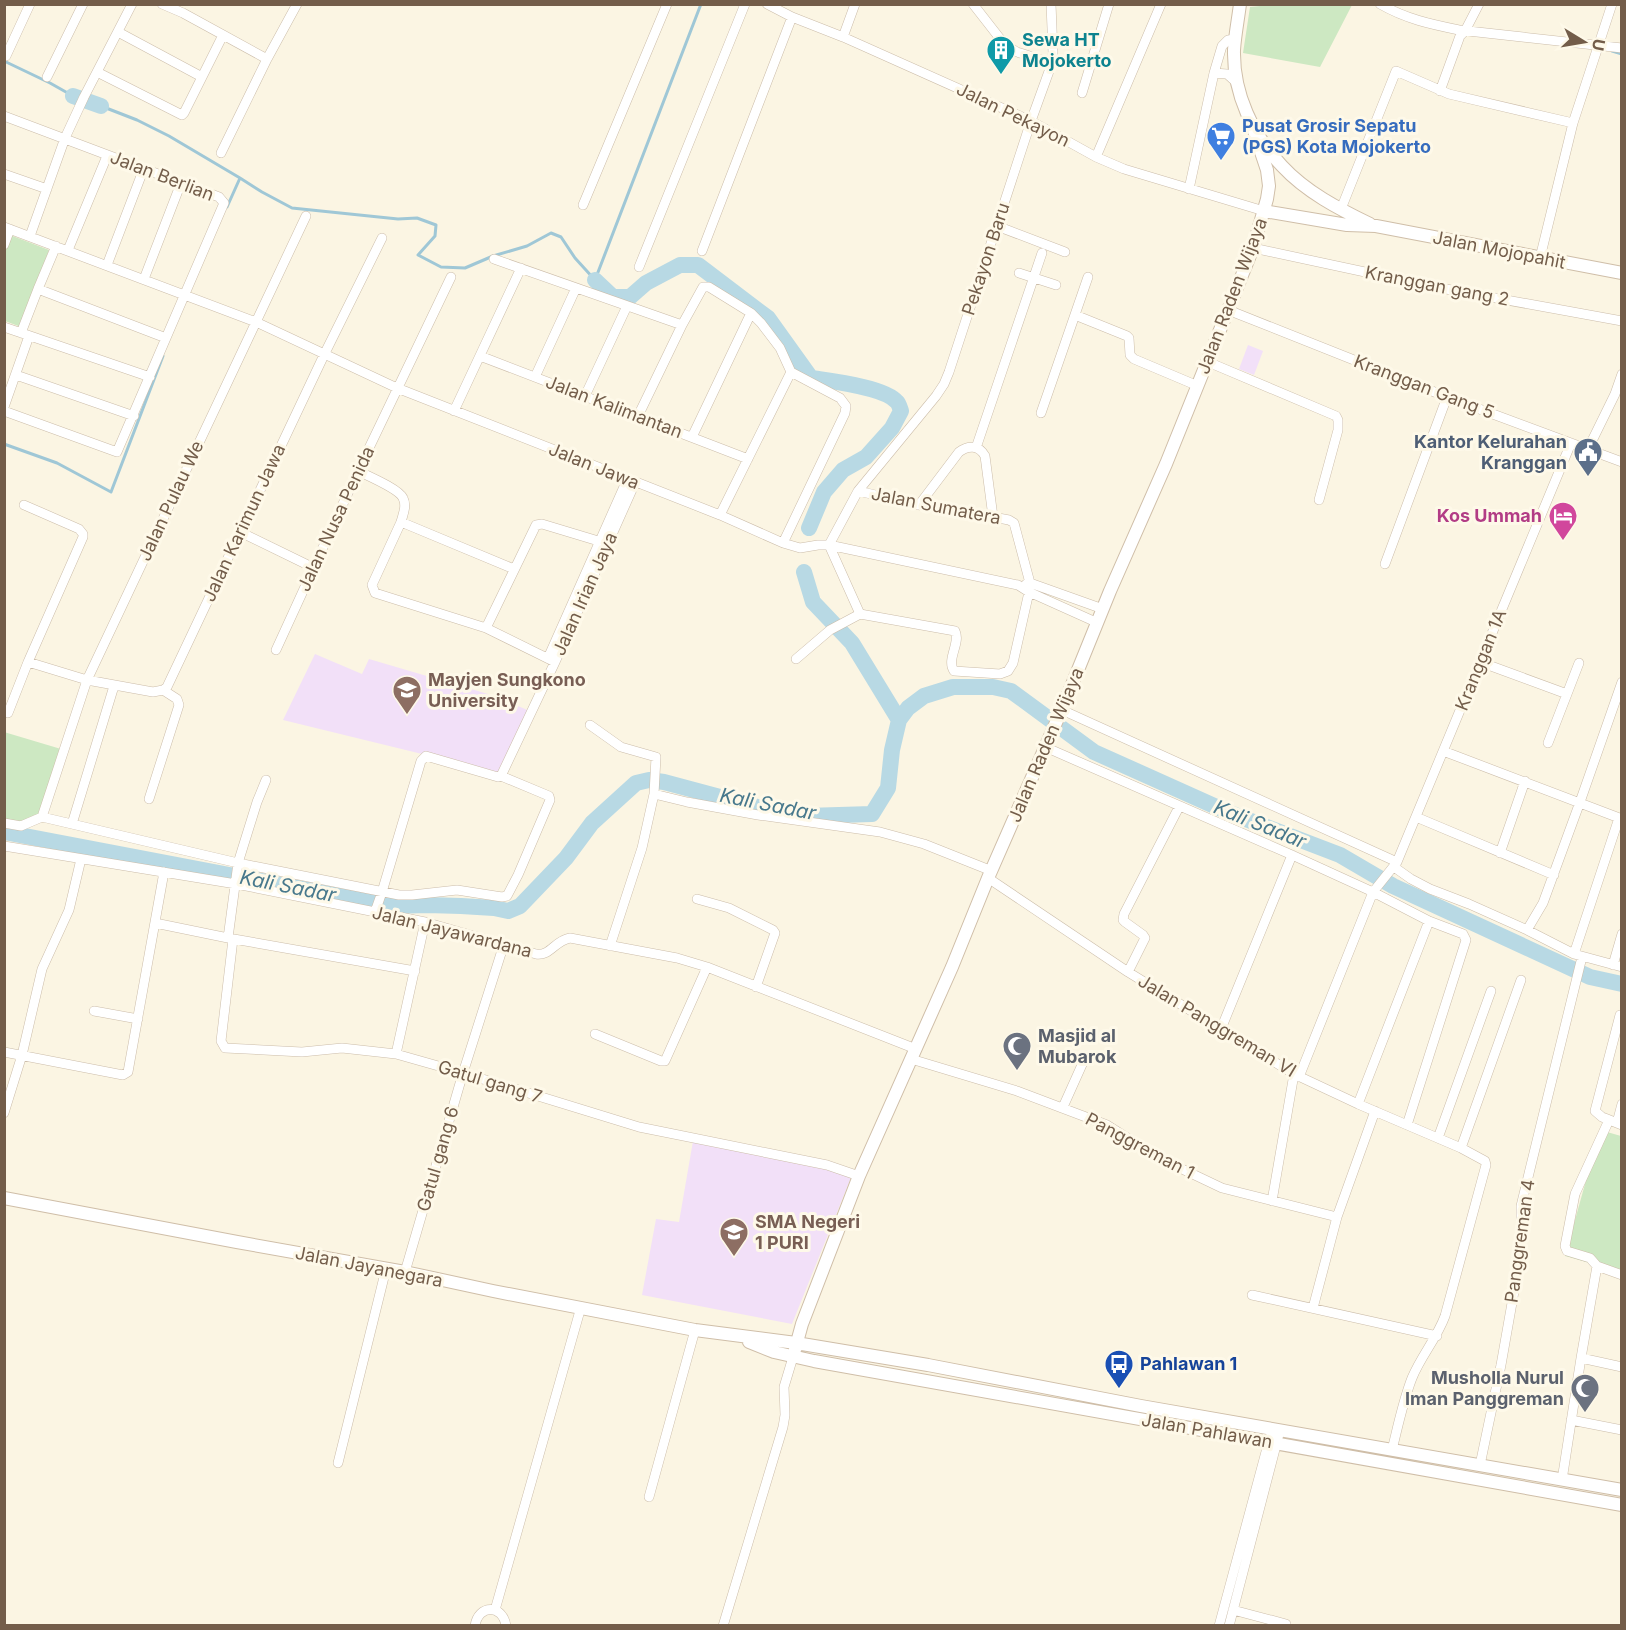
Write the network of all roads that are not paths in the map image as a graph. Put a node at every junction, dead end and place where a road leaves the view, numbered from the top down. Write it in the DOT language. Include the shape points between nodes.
graph roads {
  1 [pos="30,4"];
  2 [pos="84,4"];
  3 [pos="132,4"];
  4 [pos="162,4"];
  5 [pos="297,4"];
  6 [pos="667,4"];
  7 [pos="746,4"];
  8 [pos="767,4"];
  9 [pos="855,4"];
  10 [pos="973,4"];
  11 [pos="1051,4"];
  12 [pos="1109,4"];
  13 [pos="1161,4"];
  14 [pos="1240,4"];
  15 [pos="1380,4"];
  16 [pos="1479,4"];
  17 [pos="1612,4"];
  18 [pos="185,9"];
  19 [pos="792,17"];
  20 [pos="118,32"];
  21 [pos="1463,33"];
  22 [pos="223,35"];
  23 [pos="843,37"];
  24 [pos="1236,39"];
  25 [pos="1598,44"];
  26 [pos="1622,48"];
  27 [pos="6,56"];
  28 [pos="267,59"];
  29 [pos="1052,63"];
  30 [pos="97,72"];
  31 [pos="1214,73"];
  32 [pos="47,76"];
  33 [pos="202,77"];
  34 [pos="1237,83"];
  35 [pos="1440,91"];
  36 [pos="1082,93"];
  37 [pos="4,116"];
  38 [pos="1031,121"];
  39 [pos="1573,123"];
  40 [pos="1253,128"];
  41 [pos="65,138"];
  42 [pos="221,153"];
  43 [pos="107,156"];
  44 [pos="1096,157"];
  45 [pos="144,168"];
  46 [pos="4,174"];
  47 [pos="180,183"];
  48 [pos="47,189"];
  49 [pos="1189,189"];
  50 [pos="583,205"];
  51 [pos="1341,209"];
  52 [pos="1264,211"];
  53 [pos="306,216"];
  54 [pos="997,226"];
  55 [pos="1376,226"];
  56 [pos="8,228"];
  57 [pos="30,236"];
  58 [pos="382,238"];
  59 [pos="4,245"];
  60 [pos="56,246"];
  61 [pos="1253,248"];
  62 [pos="68,250"];
  63 [pos="702,251"];
  64 [pos="1065,252"];
  65 [pos="1042,253"];
  66 [pos="1540,258"];
  67 [pos="494,259"];
  68 [pos="107,265"];
  69 [pos="639,267"];
  70 [pos="521,268"];
  71 [pos="1019,273"];
  72 [pos="1622,273"];
  73 [pos="1088,277"];
  74 [pos="451,278"];
  75 [pos="1034,278"];
  76 [pos="144,279"];
  77 [pos="1056,285"];
  78 [pos="576,288"];
  79 [pos="38,289"];
  80 [pos="187,295"];
  81 [pos="627,306"];
  82 [pos="1228,310"];
  83 [pos="751,313"];
  84 [pos="1075,315"];
  85 [pos="1622,321"];
  86 [pos="256,322"];
  87 [pos="682,325"];
  88 [pos="4,327"];
  89 [pos="25,334"];
  90 [pos="166,338"];
  91 [pos="324,355"];
  92 [pos="480,356"];
  93 [pos="1208,362"];
  94 [pos="791,372"];
  95 [pos="1622,374"];
  96 [pos="16,375"];
  97 [pos="150,377"];
  98 [pos="535,377"];
  99 [pos="1198,386"];
  100 [pos="397,388"];
  101 [pos="585,396"];
  102 [pos="1447,397"];
  103 [pos="4,409"];
  104 [pos="454,411"];
  105 [pos="1041,413"];
  106 [pos="134,416"];
  107 [pos="638,416"];
  108 [pos="692,437"];
  109 [pos="1571,443"];
  110 [pos="976,447"];
  111 [pos="1587,449"];
  112 [pos="748,459"];
  113 [pos="1622,462"];
  114 [pos="358,471"];
  115 [pos="631,481"];
  116 [pos="858,491"];
  117 [pos="1319,500"];
  118 [pos="24,505"];
  119 [pos="919,505"];
  120 [pos="720,515"];
  121 [pos="993,517"];
  122 [pos="400,522"];
  123 [pos="240,532"];
  124 [pos="604,542"];
  125 [pos="783,543"];
  126 [pos="829,545"];
  127 [pos="1385,564"];
  128 [pos="314,568"];
  129 [pos="514,569"];
  130 [pos="1030,587"];
  131 [pos="1103,609"];
  132 [pos="860,614"];
  133 [pos="1098,623"];
  134 [pos="486,628"];
  135 [pos="276,650"];
  136 [pos="796,659"];
  137 [pos="552,660"];
  138 [pos="27,662"];
  139 [pos="1480,662"];
  140 [pos="1579,663"];
  141 [pos="87,680"];
  142 [pos="1622,682"];
  143 [pos="114,686"];
  144 [pos="163,690"];
  145 [pos="1567,694"];
  146 [pos="8,712"];
  147 [pos="1060,714"];
  148 [pos="590,724"];
  149 [pos="1548,743"];
  150 [pos="1045,746"];
  151 [pos="1443,751"];
  152 [pos="501,776"];
  153 [pos="266,780"];
  154 [pos="1525,781"];
  155 [pos="655,792"];
  156 [pos="148,799"];
  157 [pos="1580,802"];
  158 [pos="1179,807"];
  159 [pos="42,817"];
  160 [pos="1416,817"];
  161 [pos="1620,818"];
  162 [pos="4,823"];
  163 [pos="72,825"];
  164 [pos="4,846"];
  165 [pos="1500,853"];
  166 [pos="1292,855"];
  167 [pos="81,859"];
  168 [pos="1393,868"];
  169 [pos="164,872"];
  170 [pos="237,874"];
  171 [pos="990,874"];
  172 [pos="1554,875"];
  173 [pos="1376,889"];
  174 [pos="697,899"];
  175 [pos="379,902"];
  176 [pos="1429,921"];
  177 [pos="425,922"];
  178 [pos="155,923"];
  179 [pos="1527,930"];
  180 [pos="1622,934"];
  181 [pos="231,938"];
  182 [pos="504,944"];
  183 [pos="610,946"];
  184 [pos="1578,955"];
  185 [pos="1617,966"];
  186 [pos="707,967"];
  187 [pos="415,970"];
  188 [pos="1128,972"];
  189 [pos="1521,980"];
  190 [pos="756,987"];
  191 [pos="1491,991"];
  192 [pos="94,1011"];
  193 [pos="1620,1015"];
  194 [pos="138,1019"];
  195 [pos="1221,1029"];
  196 [pos="595,1034"];
  197 [pos="4,1052"];
  198 [pos="396,1054"];
  199 [pos="914,1054"];
  200 [pos="22,1055"];
  201 [pos="1085,1058"];
  202 [pos="463,1073"];
  203 [pos="1297,1075"];
  204 [pos="1358,1104"];
  205 [pos="1622,1104"];
  206 [pos="1063,1107"];
  207 [pos="1375,1111"];
  208 [pos="4,1113"];
  209 [pos="1616,1123"];
  210 [pos="1407,1125"];
  211 [pos="1438,1138"];
  212 [pos="1461,1148"];
  213 [pos="859,1176"];
  214 [pos="4,1198"];
  215 [pos="1272,1202"];
  216 [pos="1337,1217"];
  217 [pos="1597,1266"];
  218 [pos="386,1269"];
  219 [pos="405,1272"];
  220 [pos="1622,1275"];
  221 [pos="1252,1294"];
  222 [pos="581,1307"];
  223 [pos="1313,1308"];
  224 [pos="695,1330"];
  225 [pos="1437,1335"];
  226 [pos="734,1336"];
  227 [pos="796,1343"];
  228 [pos="793,1356"];
  229 [pos="1581,1358"];
  230 [pos="1622,1367"];
  231 [pos="1139,1412"];
  232 [pos="1571,1420"];
  233 [pos="1276,1430"];
  234 [pos="1622,1430"];
  235 [pos="1273,1443"];
  236 [pos="1392,1450"];
  237 [pos="1456,1461"];
  238 [pos="338,1463"];
  239 [pos="1480,1465"];
  240 [pos="1453,1475"];
  241 [pos="1562,1480"];
  242 [pos="1622,1490"];
  243 [pos="649,1497"];
  244 [pos="1622,1505"];
  245 [pos="495,1610"];
  246 [pos="1233,1610"];
  247 [pos="1286,1624"];
  248 [pos="475,1626"];
  249 [pos="506,1626"];
  250 [pos="723,1626"];
  251 [pos="1219,1626"];
  252 [pos="1228,1626"];
  1 -- 27 [label="street"];
  2 -- 32 [label="street"];
  3 -- 20 [label="street"];
  4 -- 18 [label="street"];
  5 -- 28 [label="street"];
  6 -- 50 [label="street"];
  7 -- 69 [label="street"];
  8 -- 19 [label="street, Jalan Pekayon"];
  9 -- 23 [label="street"];
  10 -- 29 [label="street" via="1005,45"];
  11 -- 29 [label="street, Pekayon Baru"];
  12 -- 36 [label="street"];
  13 -- 44 [label="street"];
  14 -- 24 [label="main road, Jalan Mojopahit"];
  15 -- 21 [label="street" via="1400,15"];
  16 -- 21 [label="street"];
  17 -- 25 [label="street"];
  18 -- 22 [label="street"];
  19 -- 23 [label="street, Jalan Pekayon"];
  19 -- 63 [label="street"];
  20 -- 30 [label="street"];
  20 -- 33 [label="street"];
  21 -- 25 [label="street"];
  21 -- 35 [label="street"];
  22 -- 28 [label="street"];
  22 -- 33 [label="street"];
  23 -- 38 [label="street, Jalan Pekayon"];
  24 -- 31 [label="street" via="1227,40 1222,46"];
  24 -- 34 [label="main road, Jalan Mojopahit"];
  25 -- 26 [label="street"];
  25 -- 39 [label="street"];
  28 -- 42 [label="street"];
  29 -- 38 [label="street, Pekayon Baru"];
  30 -- 33 [label="street" via="182,115"];
  30 -- 41 [label="street"];
  31 -- 34 [label="street" via="1227,74"];
  31 -- 49 [label="street"];
  34 -- 40 [label="main road, Jalan Mojopahit"];
  35 -- 39 [label="street"];
  35 -- 51 [label="street" via="1396,71"];
  37 -- 41 [label="street, Jalan Berlian"];
  38 -- 44 [label="street, Jalan Pekayon"];
  38 -- 54 [label="street, Pekayon Baru"];
  39 -- 66 [label="street"];
  40 -- 51 [label="main road, Jalan Mojopahit" via="1282,166"];
  40 -- 52 [label="main road, Jalan Raden Wijaya" via="1269,186"];
  41 -- 43 [label="street, Jalan Berlian"];
  41 -- 48 [label="street"];
  43 -- 45 [label="street, Jalan Berlian"];
  43 -- 62 [label="street"];
  44 -- 49 [label="street, Jalan Pekayon"];
  45 -- 47 [label="street, Jalan Berlian"];
  45 -- 68 [label="street"];
  46 -- 48 [label="street"];
  47 -- 76 [label="street"];
  47 -- 80 [label="street, Jalan Berlian" via="219,197 224,203"];
  48 -- 57 [label="street"];
  49 -- 52 [label="street, Jalan Pekayon"];
  51 -- 55 [label="main road, Jalan Mojopahit"];
  52 -- 55 [label="main road, Jalan Mojopahit"];
  52 -- 61 [label="main road, Jalan Raden Wijaya"];
  53 -- 86 [label="street, Jalan Pulau We"];
  54 -- 64 [label="street"];
  54 -- 116 [label="street, Pekayon Baru" via="944,384"];
  55 -- 66 [label="main road, Jalan Mojopahit"];
  56 -- 57 [label="street, Jalan Jawa"];
  56 -- 59 [label="street"];
  57 -- 60 [label="street, Jalan Jawa"];
  58 -- 91 [label="street, Jalan Karimun Jawa"];
  60 -- 62 [label="street, Jalan Jawa"];
  60 -- 79 [label="street"];
  61 -- 82 [label="main road, Jalan Raden Wijaya"];
  61 -- 85 [label="street, Kranggan gang 2"];
  62 -- 68 [label="street, Jalan Jawa"];
  65 -- 75 [label="street"];
  66 -- 72 [label="main road, Jalan Mojopahit"];
  67 -- 70 [label="street"];
  68 -- 76 [label="street, Jalan Jawa"];
  70 -- 78 [label="street"];
  70 -- 92 [label="street"];
  71 -- 75 [label="street"];
  73 -- 84 [label="street"];
  74 -- 100 [label="street, Jalan Nusa Penida"];
  75 -- 77 [label="street"];
  75 -- 110 [label="street"];
  76 -- 80 [label="street, Jalan Jawa"];
  78 -- 81 [label="street"];
  78 -- 98 [label="street"];
  79 -- 89 [label="street"];
  79 -- 90 [label="street"];
  80 -- 86 [label="street, Jalan Jawa"];
  80 -- 90 [label="street"];
  81 -- 87 [label="street"];
  81 -- 101 [label="street"];
  82 -- 93 [label="main road, Jalan Raden Wijaya"];
  82 -- 102 [label="street, Kranggan Gang 5"];
  83 -- 87 [label="street" via="705,286"];
  83 -- 94 [label="street" via="774,339"];
  83 -- 108 [label="street"];
  84 -- 99 [label="street" via="1127,336 1134,358"];
  84 -- 105 [label="street"];
  86 -- 91 [label="street, Jalan Jawa"];
  86 -- 141 [label="street, Jalan Pulau We"];
  87 -- 107 [label="street"];
  88 -- 89 [label="street"];
  89 -- 96 [label="street"];
  89 -- 97 [label="street"];
  90 -- 97 [label="street"];
  91 -- 100 [label="street, Jalan Jawa"];
  91 -- 123 [label="street, Jalan Karimun Jawa"];
  92 -- 98 [label="street, Jalan Kalimantan"];
  92 -- 104 [label="street"];
  93 -- 99 [label="main road, Jalan Raden Wijaya"];
  93 -- 117 [label="street" via="1336,416 1338,430"];
  94 -- 112 [label="street"];
  94 -- 125 [label="street" via="846,406"];
  95 -- 111 [label="street"];
  96 -- 103 [label="street"];
  96 -- 106 [label="street"];
  97 -- 106 [label="street"];
  98 -- 101 [label="street, Jalan Kalimantan"];
  99 -- 131 [label="main road, Jalan Raden Wijaya"];
  100 -- 104 [label="street, Jalan Jawa"];
  100 -- 114 [label="street, Jalan Nusa Penida"];
  101 -- 107 [label="street, Jalan Kalimantan"];
  102 -- 109 [label="street, Kranggan Gang 5"];
  102 -- 127 [label="street"];
  103 -- 106 [label="street" via="117,452"];
  104 -- 115 [label="street, Jalan Jawa"];
  107 -- 108 [label="street, Jalan Kalimantan"];
  108 -- 112 [label="street, Jalan Kalimantan"];
  109 -- 111 [label="street, Kranggan Gang 5"];
  109 -- 139 [label="street, Kranggan 1A"];
  110 -- 119 [label="street" via="959,452"];
  110 -- 121 [label="street" via="985,456"];
  111 -- 113 [label="street, Kranggan Gang 5"];
  112 -- 120 [label="street"];
  114 -- 122 [label="street" via="403,496 405,506"];
  114 -- 128 [label="street, Jalan Nusa Penida"];
  115 -- 120 [label="street, Jalan Jawa"];
  115 -- 124 [label="street, Jalan Irian Jaya"];
  116 -- 119 [label="street, Jalan Sumatera"];
  116 -- 126 [label="street, Pekayon Baru"];
  118 -- 138 [label="street" via="79,529 83,537"];
  119 -- 121 [label="street, Jalan Sumatera"];
  120 -- 125 [label="street, Jalan Jawa"];
  121 -- 130 [label="street, Jalan Sumatera" via="1009,520 1016,526"];
  122 -- 129 [label="street"];
  122 -- 134 [label="street" via="372,585 375,593"];
  123 -- 128 [label="street"];
  123 -- 144 [label="street, Jalan Karimun Jawa"];
  124 -- 129 [label="street" via="539,524"];
  124 -- 137 [label="street, Jalan Irian Jaya"];
  125 -- 126 [label="street, Jalan Jawa" via="800,548"];
  126 -- 130 [label="street, Jalan Jawa"];
  126 -- 132 [label="street"];
  128 -- 135 [label="street, Jalan Nusa Penida"];
  129 -- 134 [label="street"];
  130 -- 131 [label="street, Jalan Jawa"];
  130 -- 132 [label="street" via="1012,663 1004,673 952,670 957,636 952,630"];
  130 -- 133 [label="street, Jalan Jawa"];
  131 -- 133 [label="main road, Jalan Raden Wijaya"];
  132 -- 136 [label="street" via="830,630"];
  133 -- 147 [label="main road, Jalan Raden Wijaya"];
  134 -- 137 [label="street"];
  137 -- 152 [label="street, Jalan Irian Jaya"];
  138 -- 141 [label="street"];
  138 -- 146 [label="street"];
  139 -- 145 [label="street"];
  139 -- 151 [label="street, Kranggan 1A"];
  140 -- 145 [label="street"];
  141 -- 143 [label="street"];
  141 -- 159 [label="street, Jalan Pulau We"];
  142 -- 157 [label="street"];
  143 -- 144 [label="street"];
  143 -- 163 [label="street"];
  144 -- 156 [label="street" via="177,699 179,705"];
  145 -- 149 [label="street"];
  147 -- 150 [label="main road, Jalan Raden Wijaya"];
  147 -- 168 [label="street"];
  148 -- 155 [label="street" via="621,747 656,756"];
  150 -- 158 [label="street"];
  150 -- 171 [label="main road, Jalan Raden Wijaya"];
  151 -- 154 [label="street"];
  151 -- 160 [label="street, Kranggan 1A"];
  152 -- 175 [label="street" via="423,757"];
  152 -- 175 [label="street" via="549,796 550,800 507,896 457,890"];
  153 -- 170 [label="street"];
  154 -- 157 [label="street"];
  154 -- 165 [label="street"];
  155 -- 171 [label="street, Jalan Panggreman VI" via="758,815 880,832 924,844"];
  155 -- 183 [label="street" via="642,848"];
  157 -- 161 [label="street"];
  157 -- 172 [label="street"];
  158 -- 166 [label="street"];
  158 -- 188 [label="street" via="1124,914 1123,920 1145,938"];
  159 -- 162 [label="street" via="21,826"];
  159 -- 163 [label="street"];
  160 -- 165 [label="street"];
  160 -- 168 [label="street, Kranggan 1A"];
  161 -- 184 [label="street, Panggreman 4"];
  163 -- 170 [label="street"];
  164 -- 167 [label="street, Jalan Jayawardana"];
  165 -- 172 [label="street"];
  166 -- 173 [label="street"];
  166 -- 195 [label="street"];
  167 -- 169 [label="street, Jalan Jayawardana"];
  167 -- 200 [label="street" via="69,910 42,969"];
  168 -- 173 [label="street, Kranggan 1A"];
  168 -- 179 [label="street" via="1430,889"];
  169 -- 170 [label="street, Jalan Jayawardana"];
  169 -- 178 [label="street"];
  170 -- 175 [label="street"];
  170 -- 175 [label="street, Jalan Jayawardana"];
  170 -- 181 [label="street"];
  171 -- 188 [label="street, Jalan Panggreman VI"];
  171 -- 199 [label="main road, Jalan Raden Wijaya"];
  172 -- 179 [label="street" via="1541,909"];
  173 -- 176 [label="street"];
  173 -- 203 [label="street"];
  174 -- 190 [label="street" via="729,908 773,930"];
  175 -- 177 [label="street, Jalan Jayawardana"];
  176 -- 204 [label="street"];
  176 -- 210 [label="street" via="1463,934 1466,940"];
  177 -- 182 [label="street, Jalan Jayawardana"];
  177 -- 187 [label="street"];
  178 -- 181 [label="street"];
  178 -- 194 [label="street"];
  179 -- 184 [label="street"];
  180 -- 185 [label="street"];
  181 -- 187 [label="street"];
  181 -- 198 [label="street, Gatul gang 7" via="221,1041 225,1048 302,1052 342,1048"];
  182 -- 183 [label="street, Jalan Jayawardana" via="542,955 570,938"];
  182 -- 202 [label="street, Gatul gang 6"];
  183 -- 186 [label="street, Jalan Jayawardana"];
  184 -- 185 [label="street"];
  184 -- 239 [label="street, Panggreman 4" via="1580,968 1521,1206 1515,1286"];
  186 -- 190 [label="street, Jalan Jayawardana"];
  186 -- 196 [label="street" via="665,1061"];
  187 -- 198 [label="street"];
  188 -- 195 [label="street, Jalan Panggreman VI"];
  189 -- 212 [label="street"];
  190 -- 199 [label="street, Jalan Jayawardana"];
  191 -- 211 [label="street"];
  192 -- 194 [label="street"];
  193 -- 209 [label="street" via="1595,1111"];
  194 -- 200 [label="street" via="129,1069 123,1075"];
  195 -- 203 [label="street, Jalan Panggreman VI"];
  197 -- 200 [label="street"];
  198 -- 202 [label="street, Gatul gang 7"];
  199 -- 206 [label="street, Panggreman 1"];
  199 -- 213 [label="main road, Jalan Raden Wijaya"];
  200 -- 208 [label="street"];
  201 -- 206 [label="street"];
  202 -- 213 [label="street, Gatul gang 7" via="639,1127 827,1165"];
  202 -- 219 [label="street, Gatul gang 6"];
  203 -- 204 [label="street, Jalan Panggreman VI"];
  203 -- 215 [label="street"];
  204 -- 207 [label="street, Jalan Panggreman VI"];
  205 -- 209 [label="street"];
  206 -- 215 [label="street, Panggreman 1" via="1107,1125 1205,1181"];
  207 -- 210 [label="street, Jalan Panggreman VI"];
  207 -- 216 [label="street"];
  209 -- 217 [label="street" via="1575,1194 1565,1246 1569,1252 1592,1258"];
  210 -- 211 [label="street, Jalan Panggreman VI"];
  211 -- 212 [label="street, Jalan Panggreman VI"];
  212 -- 225 [label="street, Jalan Panggreman VI" via="1484,1160 1486,1165"];
  213 -- 227 [label="main road, Jalan Raden Wijaya"];
  214 -- 218 [label="main road, Jalan Jayanegara"];
  215 -- 216 [label="street, Panggreman 1"];
  216 -- 223 [label="street"];
  217 -- 220 [label="street"];
  217 -- 229 [label="street"];
  218 -- 219 [label="main road, Jalan Jayanegara"];
  218 -- 238 [label="street"];
  219 -- 222 [label="main road, Jalan Jayanegara"];
  221 -- 223 [label="street"];
  222 -- 224 [label="main road, Jalan Jayanegara"];
  222 -- 245 [label="street"];
  223 -- 225 [label="street"];
  224 -- 226 [label="main road, Jalan Jayanegara"];
  224 -- 243 [label="street"];
  225 -- 236 [label="street" via="1413,1376"];
  226 -- 227 [label="main road, Jalan Jayanegara"];
  226 -- 228 [label="main road, Jalan Jayanegara"];
  227 -- 228 [label="main road, Jalan Raden Wijaya"];
  227 -- 231 [label="main road, Jalan Pahlawan" via="928,1365"];
  228 -- 231 [label="main road, Jalan Pahlawan"];
  228 -- 250 [label="street" via="784,1387 783,1427"];
  229 -- 230 [label="street"];
  229 -- 232 [label="street"];
  231 -- 233 [label="main road, Jalan Pahlawan"];
  231 -- 235 [label="main road, Jalan Pahlawan"];
  232 -- 234 [label="street"];
  232 -- 241 [label="street"];
  233 -- 235 [label="street"];
  233 -- 236 [label="main road, Jalan Pahlawan"];
  235 -- 240 [label="main road, Jalan Pahlawan"];
  235 -- 246 [label="street"];
  235 -- 251 [label="street"];
  236 -- 237 [label="main road, Jalan Pahlawan"];
  237 -- 239 [label="main road, Jalan Pahlawan"];
  237 -- 240 [label="main road"];
  239 -- 241 [label="main road, Jalan Pahlawan"];
  240 -- 244 [label="main road, Jalan Pahlawan"];
  241 -- 242 [label="main road, Jalan Pahlawan"];
  245 -- 248 [label="street" via="480,1614"];
  245 -- 249 [label="street" via="503,1616"];
  246 -- 247 [label="street"];
  246 -- 252 [label="street"];
}
